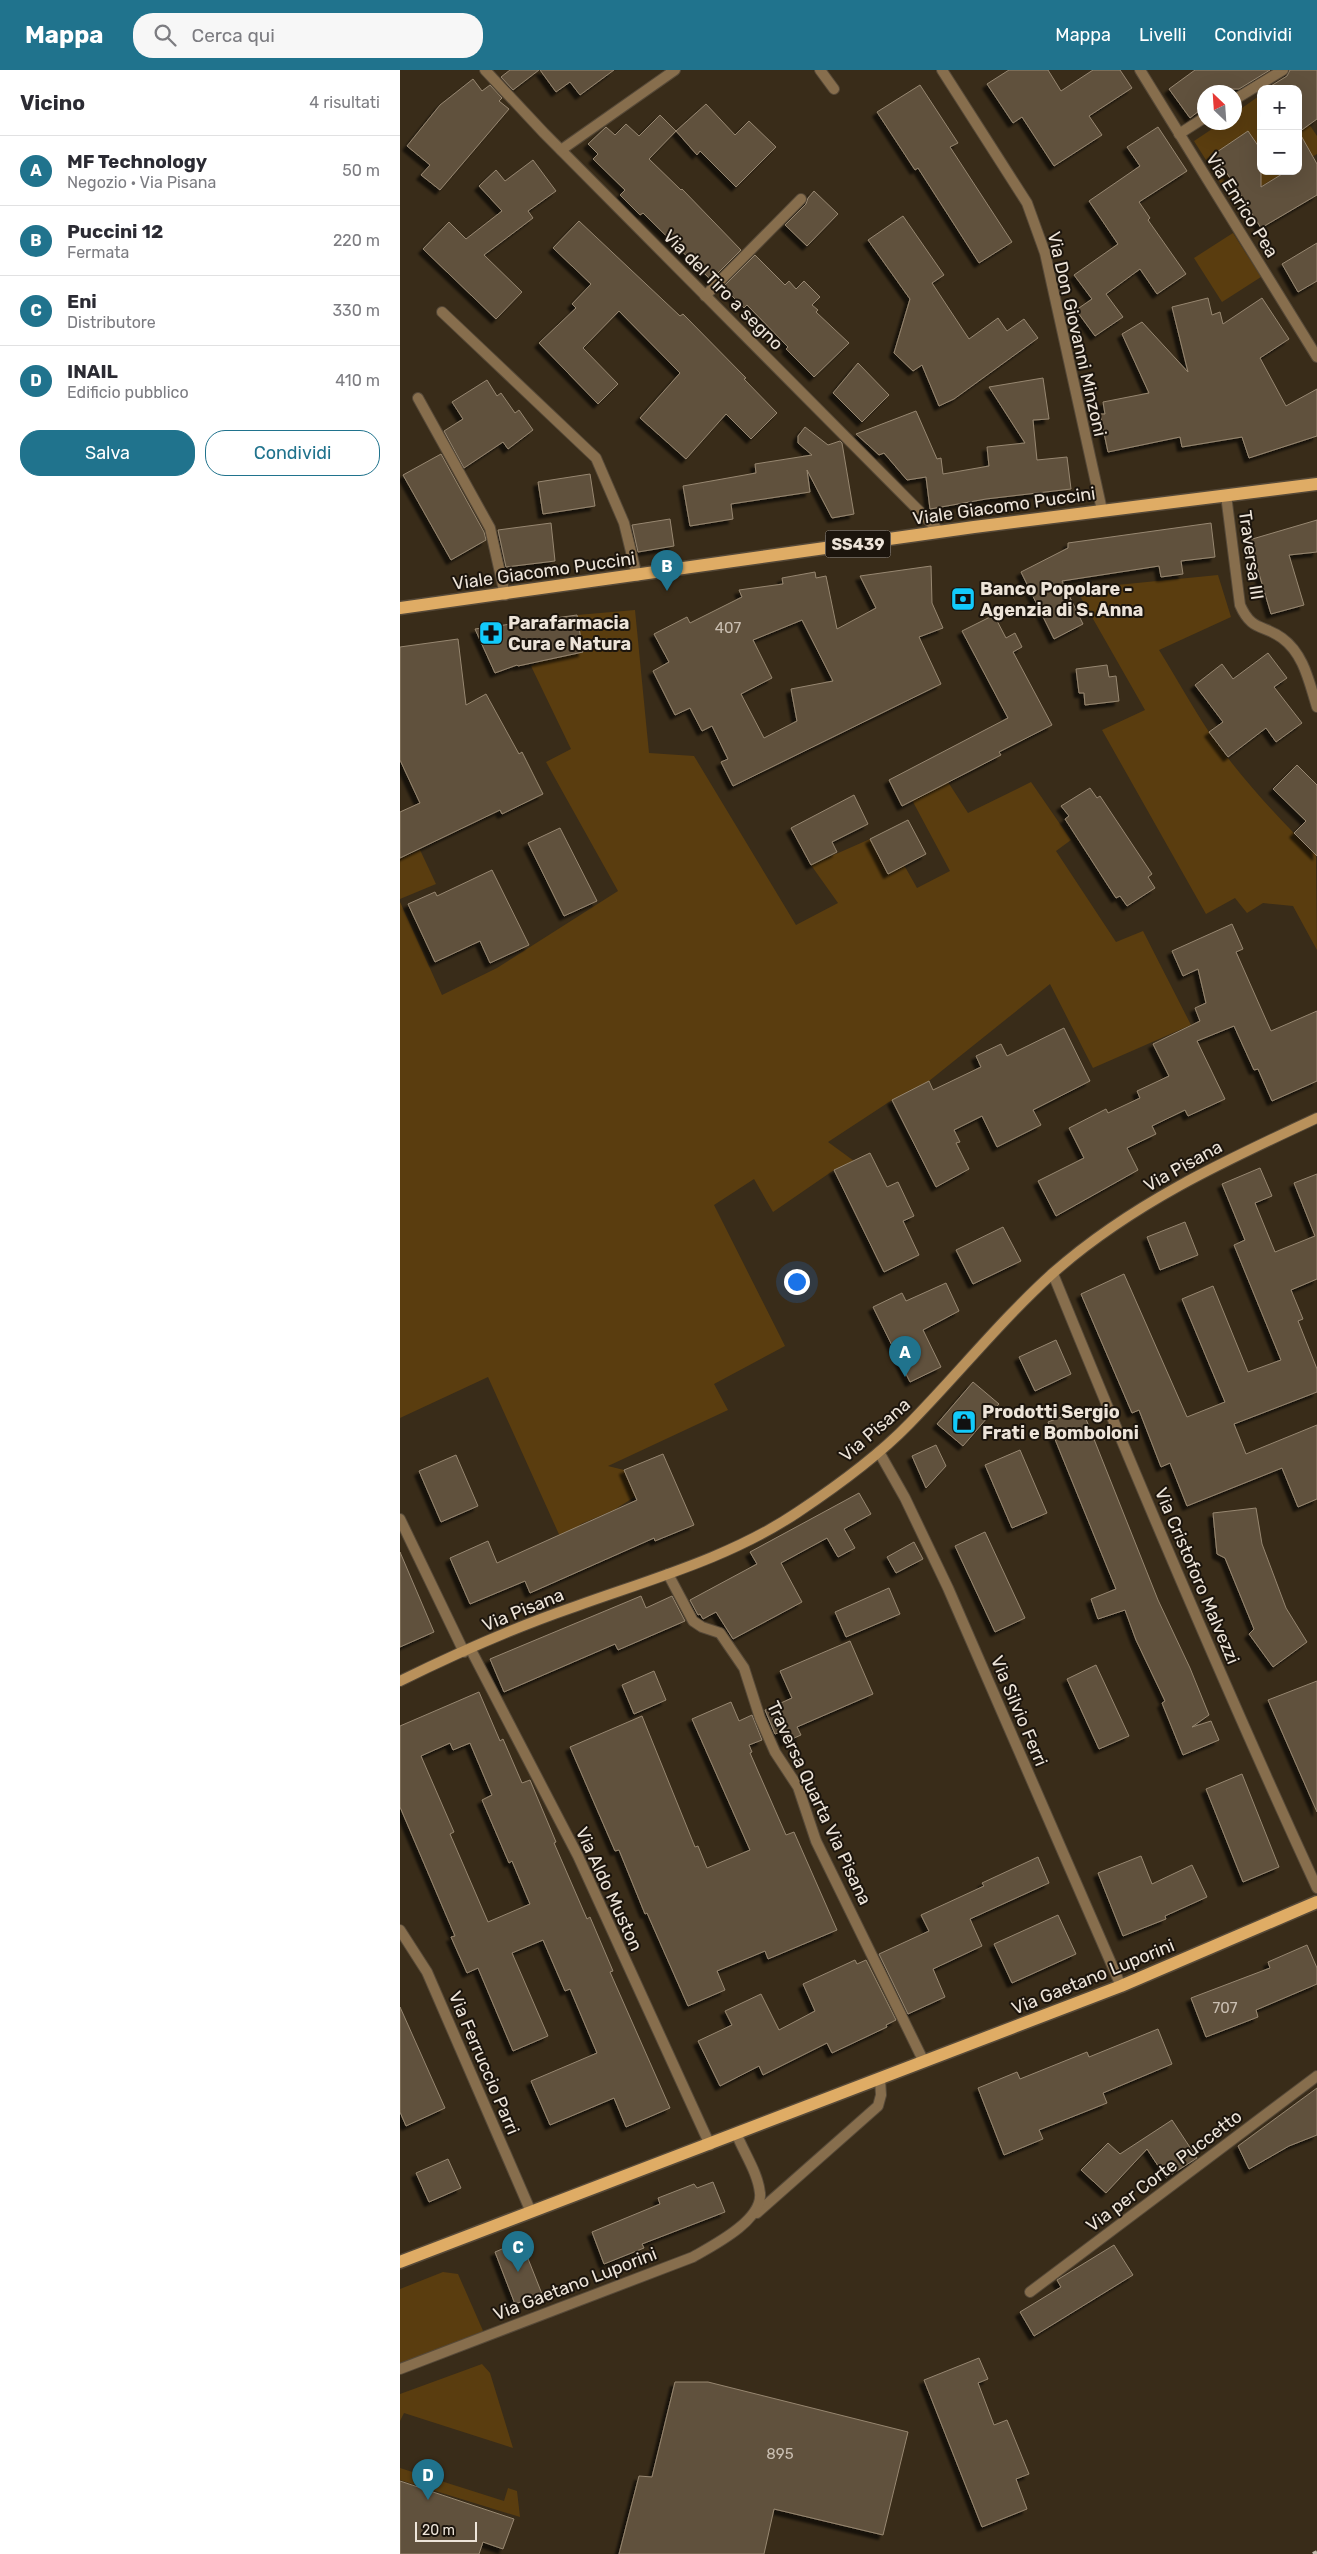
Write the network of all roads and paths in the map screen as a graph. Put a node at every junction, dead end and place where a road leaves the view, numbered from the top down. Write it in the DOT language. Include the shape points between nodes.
graph roads {
  1 [pos="485,70"];
  2 [pos="675,70"];
  3 [pos="820,70"];
  4 [pos="942,70"];
  5 [pos="1140,70"];
  6 [pos="1283,70"];
  7 [pos="834,89"];
  8 [pos="1242,95"];
  9 [pos="1197,122"];
  10 [pos="1179,134"];
  11 [pos="561,150"];
  12 [pos="801,199"];
  13 [pos="705,296"];
  14 [pos="442,312"];
  15 [pos="1317,357"];
  16 [pos="418,398"];
  17 [pos="1317,484"];
  18 [pos="1226,495"];
  19 [pos="1102,510"];
  20 [pos="940,532"];
  21 [pos="637,576"];
  22 [pos="505,595"];
  23 [pos="400,608"];
  24 [pos="1317,707"];
  25 [pos="1317,1118"];
  26 [pos="1053,1274"];
  27 [pos="879,1452"];
  28 [pos="400,1519"];
  29 [pos="668,1574"];
  30 [pos="468,1651"];
  31 [pos="400,1681"];
  32 [pos="1317,1888"];
  33 [pos="1317,1902"];
  34 [pos="400,1930"];
  35 [pos="1121,1986"];
  36 [pos="924,2062"];
  37 [pos="1317,2076"];
  38 [pos="880,2079"];
  39 [pos="737,2134"];
  40 [pos="710,2145"];
  41 [pos="531,2212"];
  42 [pos="754,2215"];
  43 [pos="400,2262"];
  44 [pos="1030,2292"];
  45 [pos="400,2369"];
  1 -- 11 [label="street, Via del Tiro a segno"];
  2 -- 11 [label="street"];
  3 -- 7 [label="street"];
  4 -- 19 [label="street, Via Don Giovanni Minzoni" via="1027,203 1045,253"];
  5 -- 10 [label="street, Via Enrico Pea"];
  6 -- 8 [label="street"];
  9 -- 10 [label="street"];
  10 -- 15 [label="street, Via Enrico Pea"];
  11 -- 13 [label="street, Via del Tiro a segno"];
  12 -- 13 [label="street"];
  13 -- 20 [label="street, Via del Tiro a segno"];
  14 -- 21 [label="street" via="596,458 624,523"];
  16 -- 22 [label="street" via="490,528"];
  17 -- 18 [label="main road, Viale Giacomo Puccini / SS439"];
  18 -- 19 [label="main road, Viale Giacomo Puccini / SS439"];
  18 -- 24 [label="street, Traversa III" via="1240,605 1256,627 1281,638 1300,656"];
  19 -- 20 [label="main road, Viale Giacomo Puccini / SS439"];
  20 -- 21 [label="main road, Viale Giacomo Puccini / SS439"];
  21 -- 22 [label="main road, Viale Giacomo Puccini / SS439"];
  22 -- 23 [label="main road, Viale Giacomo Puccini / SS439"];
  25 -- 26 [label="main road, Via Pisana" via="1239,1153 1178,1186 1119,1223"];
  26 -- 27 [label="main road, Via Pisana"];
  26 -- 32 [label="street, Via Cristoforo Malvezzi" via="1240,1719"];
  27 -- 29 [label="main road, Via Pisana" via="775,1527"];
  27 -- 35 [label="street, Via Silvio Ferri" via="948,1588"];
  28 -- 30 [label="street, Via Aldo Muston"];
  29 -- 30 [label="main road, Via Pisana" via="568,1609"];
  29 -- 36 [label="street, Traversa Quarta Via Pisana" via="693,1621 720,1633 744,1668 775,1752 798,1786 816,1841"];
  30 -- 31 [label="main road, Via Pisana"];
  30 -- 40 [label="street, Via Aldo Muston" via="578,1856"];
  33 -- 35 [label="main road, Via Gaetano Luporini"];
  34 -- 41 [label="street, Via Ferruccio Parri" via="427,1972"];
  35 -- 36 [label="main road, Via Gaetano Luporini"];
  36 -- 38 [label="main road, Via Gaetano Luporini"];
  37 -- 44 [label="street, Via per Corte Puccetto"];
  38 -- 39 [label="main road, Via Gaetano Luporini"];
  38 -- 42 [label="street, Via Gaetano Luporini" via="878,2106"];
  39 -- 40 [label="main road, Via Gaetano Luporini"];
  39 -- 42 [label="street" via="759,2187 760,2202"];
  40 -- 41 [label="main road, Via Gaetano Luporini"];
  41 -- 43 [label="main road, Via Gaetano Luporini"];
  42 -- 45 [label="street, Via Gaetano Luporini" via="706,2249 658,2270"];
}
